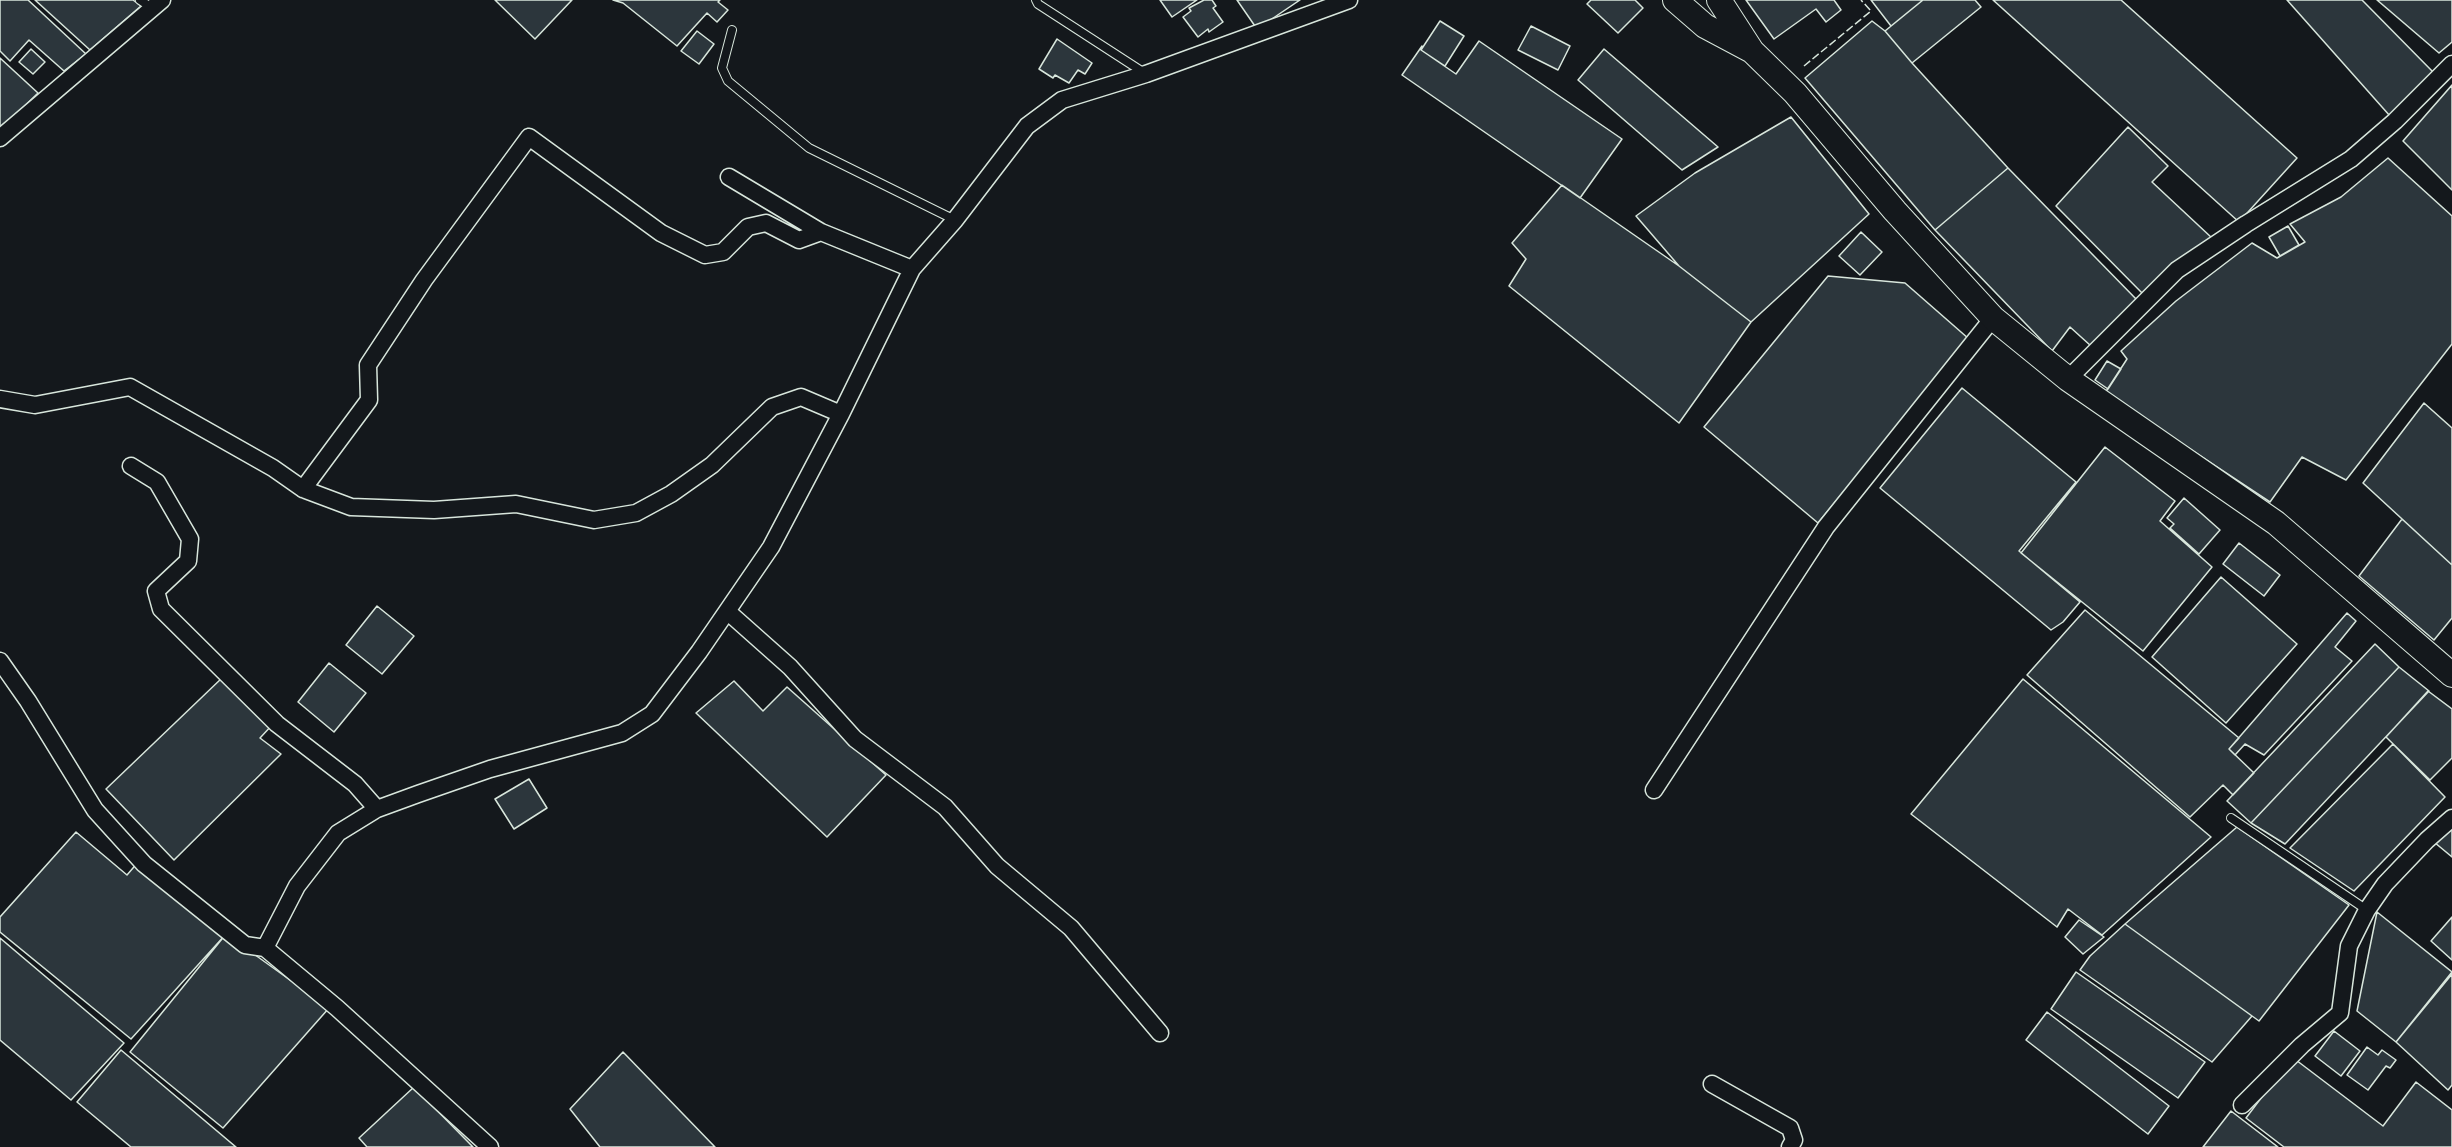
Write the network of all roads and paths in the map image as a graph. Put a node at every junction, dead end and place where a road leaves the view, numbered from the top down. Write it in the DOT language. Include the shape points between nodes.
graph roads {
  1 [pos="1036,0"];
  2 [pos="1675,0"];
  3 [pos="1719,0"];
  4 [pos="1341,1"];
  5 [pos="151,3"];
  6 [pos="732,30"];
  7 [pos="1752,51"];
  8 [pos="2452,64"];
  9 [pos="1146,74"];
  10 [pos="0,138"];
  11 [pos="729,177"];
  12 [pos="955,220"];
  13 [pos="821,232"];
  14 [pos="912,268"];
  15 [pos="1993,318"];
  16 [pos="2068,379"];
  17 [pos="0,399"];
  18 [pos="841,414"];
  19 [pos="131,466"];
  20 [pos="303,489"];
  21 [pos="727,611"];
  22 [pos="0,661"];
  23 [pos="2452,675"];
  24 [pos="1654,790"];
  25 [pos="378,809"];
  26 [pos="2231,818"];
  27 [pos="2452,818"];
  28 [pos="2367,910"];
  29 [pos="265,948"];
  30 [pos="1160,1033"];
  31 [pos="1712,1084"];
  32 [pos="2242,1105"];
  33 [pos="490,1147"];
  34 [pos="1790,1147"];
  1 -- 9 [label="lane"];
  2 -- 7 [label="street" via="1705,27"];
  3 -- 7 [label="street"];
  4 -- 9 [label="street"];
  5 -- 10 [label="street"];
  6 -- 12 [label="lane" via="722,68 728,81 809,148"];
  7 -- 15 [label="street" via="1795,93"];
  8 -- 16 [label="street" via="2395,122 2350,159 2178,270"];
  9 -- 12 [label="street" via="1062,100 1027,126"];
  11 -- 13 [label="street"];
  12 -- 14 [label="street"];
  13 -- 14 [label="street"];
  13 -- 20 [label="street" via="799,240 766,223 747,227 723,252 705,255 662,233 530,136 424,280 368,365 369,400"];
  14 -- 18 [label="street"];
  15 -- 16 [label="street"];
  15 -- 24 [label="street" via="1827,526"];
  16 -- 23 [label="street" via="2276,522"];
  17 -- 20 [label="street" via="35,405 130,387"];
  18 -- 20 [label="street" via="801,397 772,407 712,465 671,494 636,513 594,520 516,504 434,510 351,507"];
  18 -- 21 [label="street" via="771,547"];
  19 -- 25 [label="street" via="157,482 190,539 188,561 156,591 160,609 278,724 355,784"];
  21 -- 25 [label="street" via="652,714 622,733 490,769"];
  21 -- 30 [label="street" via="790,667 855,739 945,807 997,866 1071,928"];
  22 -- 29 [label="street" via="95,810 144,864 245,945"];
  25 -- 29 [label="street" via="338,833 297,886"];
  26 -- 28 [label="lane"];
  27 -- 28 [label="street" via="2385,884"];
  28 -- 32 [label="street" via="2349,946 2340,1012"];
  29 -- 33 [label="street" via="338,1008"];
  31 -- 34 [label="street" via="1790,1128 1794,1140"];
}
